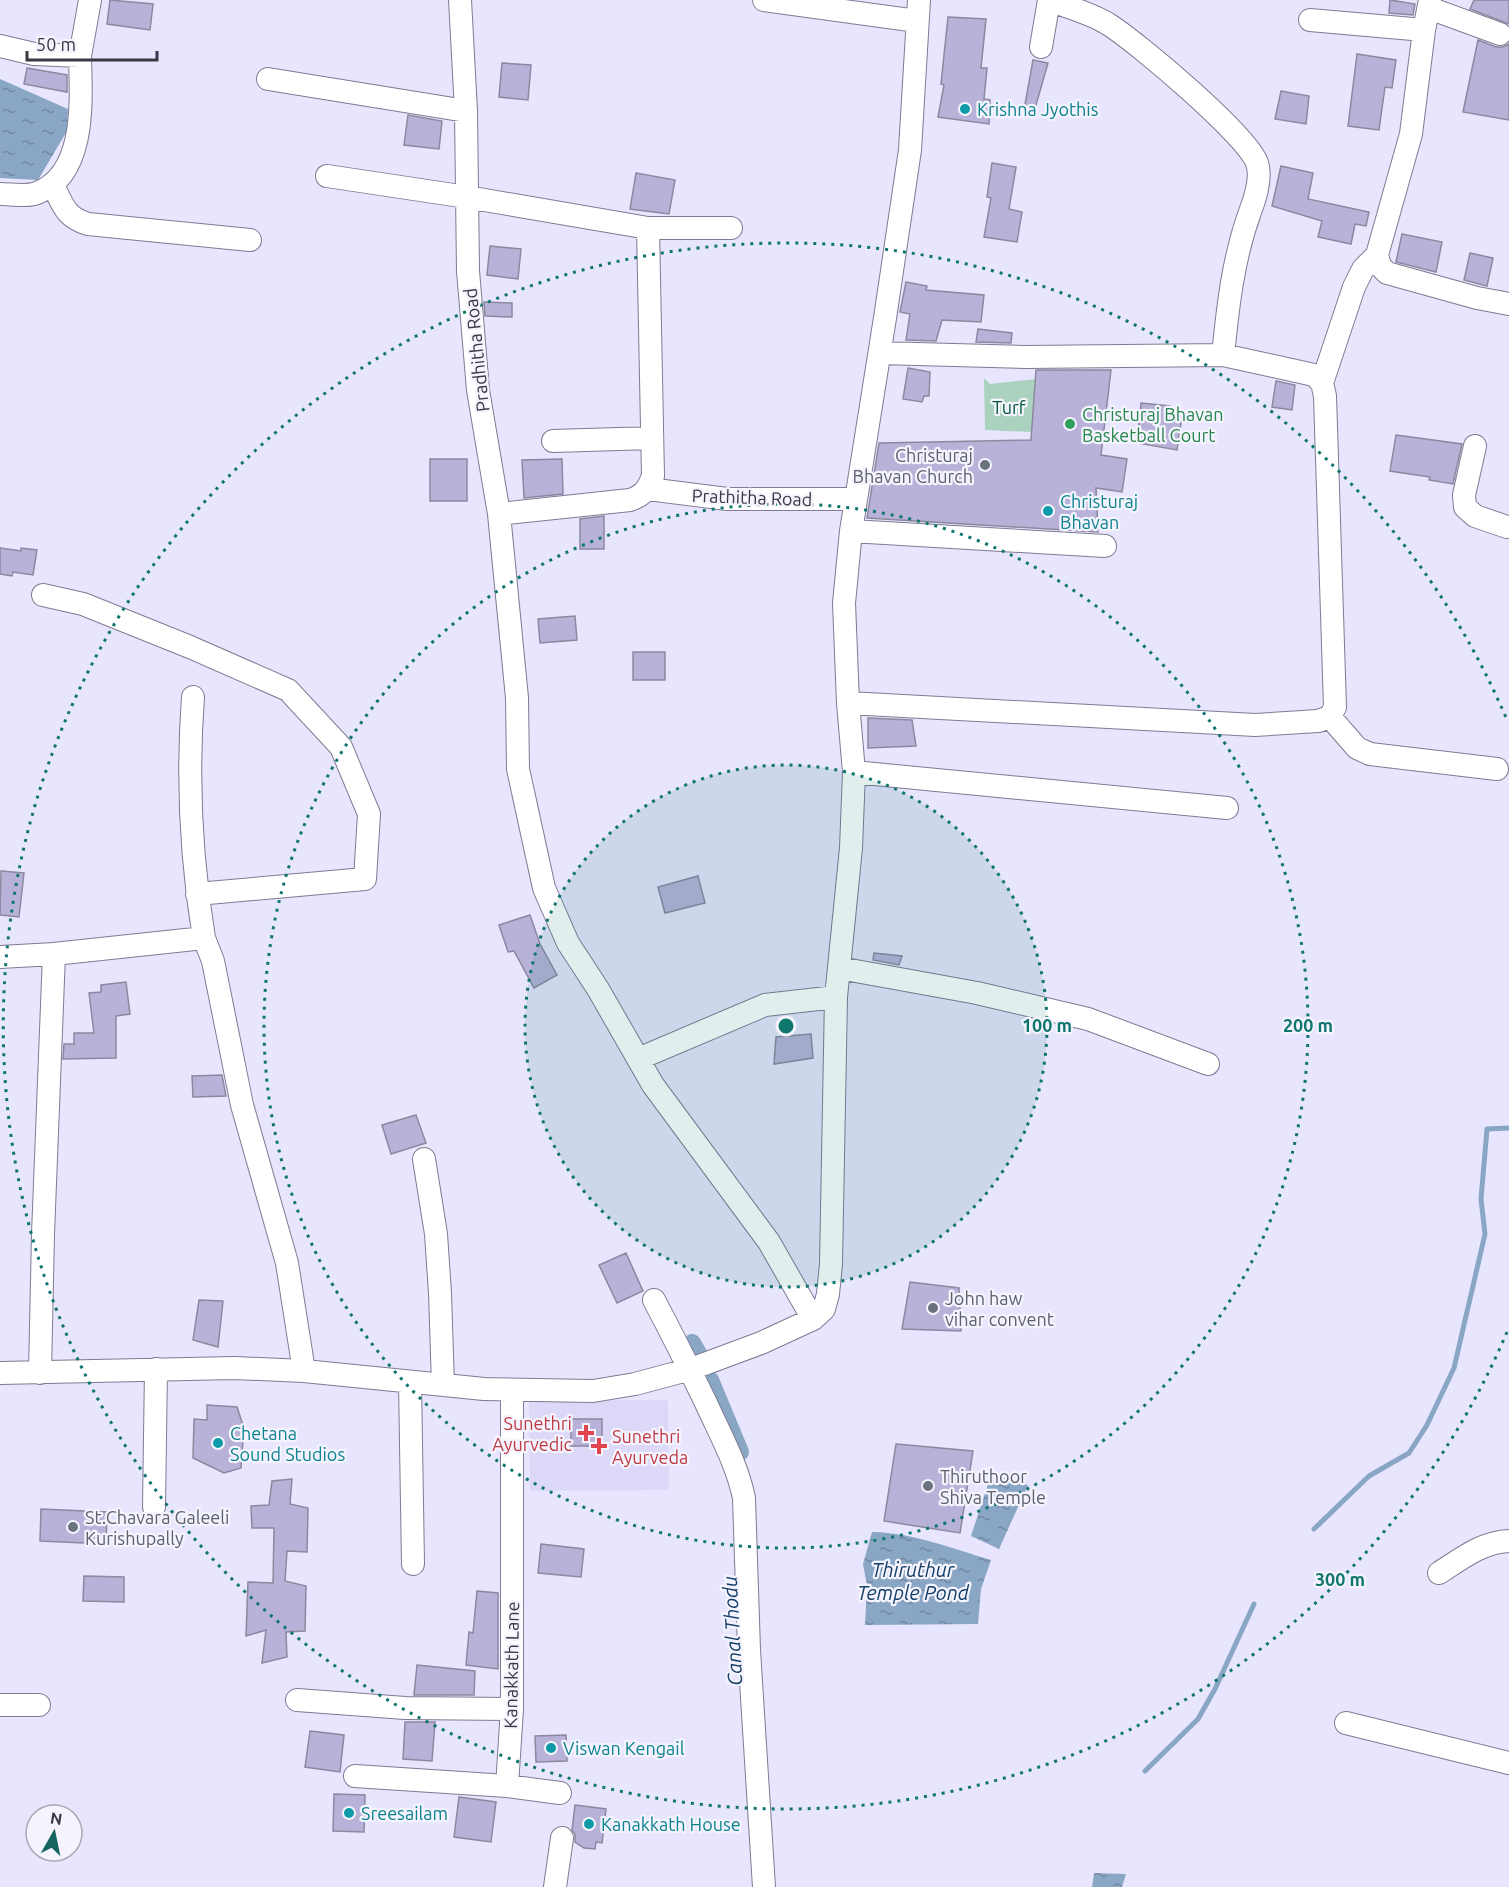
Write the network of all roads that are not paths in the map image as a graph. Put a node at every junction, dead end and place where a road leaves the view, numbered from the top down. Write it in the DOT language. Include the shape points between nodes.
graph roads {
  1 [pos="90,0"];
  2 [pos="460,0"];
  3 [pos="764,0"];
  4 [pos="1044,0"];
  5 [pos="1049,0"];
  6 [pos="1430,4"];
  7 [pos="918,11"];
  8 [pos="1310,20"];
  9 [pos="1424,30"];
  10 [pos="1500,34"];
  11 [pos="0,46"];
  12 [pos="1041,47"];
  13 [pos="80,56"];
  14 [pos="268,79"];
  15 [pos="466,111"];
  16 [pos="327,176"];
  17 [pos="53,185"];
  18 [pos="0,194"];
  19 [pos="467,197"];
  20 [pos="648,228"];
  21 [pos="731,228"];
  22 [pos="250,240"];
  23 [pos="1377,255"];
  24 [pos="1509,304"];
  25 [pos="880,353"];
  26 [pos="1222,355"];
  27 [pos="1322,383"];
  28 [pos="652,438"];
  29 [pos="553,441"];
  30 [pos="1475,446"];
  31 [pos="648,489"];
  32 [pos="856,499"];
  33 [pos="499,514"];
  34 [pos="1508,526"];
  35 [pos="851,531"];
  36 [pos="1105,546"];
  37 [pos="43,594"];
  38 [pos="193,697"];
  39 [pos="848,703"];
  40 [pos="1330,717"];
  41 [pos="1497,769"];
  42 [pos="854,772"];
  43 [pos="1227,808"];
  44 [pos="197,894"];
  45 [pos="204,938"];
  46 [pos="54,954"];
  47 [pos="0,957"];
  48 [pos="839,968"];
  49 [pos="836,997"];
  50 [pos="638,1059"];
  51 [pos="1208,1064"];
  52 [pos="424,1159"];
  53 [pos="654,1299"];
  54 [pos="813,1319"];
  55 [pos="156,1369"];
  56 [pos="691,1369"];
  57 [pos="304,1371"];
  58 [pos="0,1373"];
  59 [pos="40,1373"];
  60 [pos="410,1382"];
  61 [pos="442,1385"];
  62 [pos="513,1391"];
  63 [pos="154,1507"];
  64 [pos="1509,1541"];
  65 [pos="413,1564"];
  66 [pos="1439,1573"];
  67 [pos="297,1701"];
  68 [pos="39,1705"];
  69 [pos="0,1706"];
  70 [pos="512,1709"];
  71 [pos="1346,1723"];
  72 [pos="1509,1763"];
  73 [pos="356,1776"];
  74 [pos="507,1786"];
  75 [pos="560,1793"];
  76 [pos="562,1838"];
  77 [pos="555,1887"];
  78 [pos="764,1887"];
  1 -- 13 [label="street"];
  2 -- 15 [label="street, Pradhitha Road"];
  3 -- 7 [label="street"];
  4 -- 5 [label="street"];
  5 -- 12 [label="street"];
  5 -- 26 [label="street" via="1107,22 1226,124 1258,164 1257,193 1232,276"];
  6 -- 9 [label="street"];
  6 -- 10 [label="street"];
  7 -- 25 [label="street" via="910,150"];
  8 -- 9 [label="street"];
  9 -- 23 [label="street" via="1411,134"];
  11 -- 13 [label="street" via="34,54"];
  13 -- 17 [label="street" via="81,119 67,168"];
  14 -- 15 [label="street"];
  15 -- 19 [label="street, Pradhitha Road"];
  16 -- 19 [label="street"];
  17 -- 18 [label="street" via="34,194"];
  17 -- 22 [label="street" via="65,211 88,224"];
  19 -- 20 [label="street"];
  19 -- 33 [label="street, Pradhitha Road" via="468,271 478,390"];
  20 -- 21 [label="street"];
  20 -- 28 [label="street"];
  23 -- 24 [label="street" via="1380,266 1388,273"];
  23 -- 27 [label="street" via="1363,269 1354,287"];
  25 -- 26 [label="street" via="1026,357"];
  25 -- 32 [label="street"];
  26 -- 27 [label="street" via="1314,375"];
  27 -- 40 [label="street" via="1335,706"];
  28 -- 29 [label="street"];
  28 -- 31 [label="street" via="653,476"];
  30 -- 34 [label="street" via="1464,495 1466,507 1475,516"];
  31 -- 32 [label="street, Prathitha Road" via="727,499"];
  31 -- 33 [label="street" via="630,500"];
  32 -- 35 [label="street"];
  33 -- 50 [label="street, Pradhitha Road" via="518,698 518,769 544,888 568,943"];
  35 -- 36 [label="street"];
  35 -- 39 [label="street" via="844,603"];
  37 -- 44 [label="street" via="83,604 288,690 341,747 369,814 365,879"];
  38 -- 44 [label="street" via="189,748"];
  39 -- 40 [label="street" via="1255,724"];
  39 -- 42 [label="street"];
  40 -- 41 [label="street" via="1357,748 1370,754"];
  42 -- 43 [label="street"];
  42 -- 48 [label="street"];
  44 -- 45 [label="street"];
  45 -- 46 [label="street"];
  45 -- 57 [label="street" via="213,961 242,1105 286,1263"];
  46 -- 47 [label="street"];
  46 -- 59 [label="street"];
  48 -- 49 [label="street"];
  48 -- 51 [label="street" via="977,993 1088,1019"];
  49 -- 50 [label="street" via="765,1005"];
  49 -- 54 [label="street" via="830,1280 824,1309"];
  50 -- 54 [label="street, Pradhitha Road" via="769,1242"];
  52 -- 61 [label="street" via="436,1234"];
  53 -- 56 [label="street"];
  54 -- 56 [label="street"];
  55 -- 57 [label="street"];
  55 -- 59 [label="street"];
  55 -- 63 [label="street"];
  56 -- 62 [label="street" via="593,1391"];
  56 -- 78 [label="street" via="732,1460 744,1498"];
  57 -- 60 [label="street"];
  58 -- 59 [label="street"];
  60 -- 61 [label="street"];
  60 -- 65 [label="street"];
  61 -- 62 [label="street"];
  62 -- 70 [label="street, Kanakkath Lane"];
  64 -- 66 [label="street" via="1478,1548"];
  67 -- 70 [label="street"];
  68 -- 69 [label="street"];
  70 -- 74 [label="street, Kanakkath Lane"];
  71 -- 72 [label="street"];
  73 -- 74 [label="street"];
  74 -- 75 [label="street"];
  76 -- 77 [label="street"];
}
